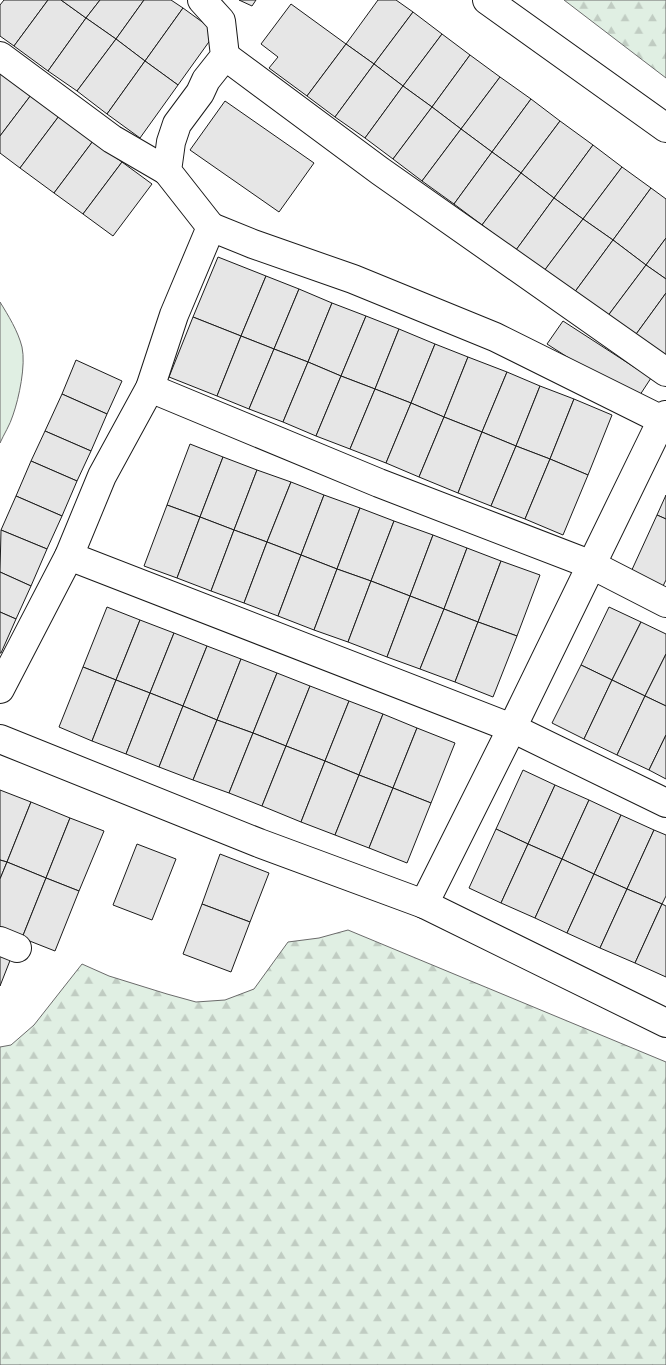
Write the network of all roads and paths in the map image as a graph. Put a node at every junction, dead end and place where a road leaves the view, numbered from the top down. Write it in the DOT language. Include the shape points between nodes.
graph roads {
  1 [pos="202,0"];
  2 [pos="487,0"];
  3 [pos="0,56"];
  4 [pos="225,56"];
  5 [pos="666,128"];
  6 [pos="167,171"];
  7 [pos="211,227"];
  8 [pos="666,372"];
  9 [pos="150,388"];
  10 [pos="664,418"];
  11 [pos="69,556"];
  12 [pos="592,565"];
  13 [pos="666,603"];
  14 [pos="0,689"];
  15 [pos="512,728"];
  16 [pos="0,738"];
  17 [pos="666,803"];
  18 [pos="424,904"];
  19 [pos="666,1023"];
  1 -- 4 [label="street" via="220,21"];
  2 -- 5 [label="street"];
  3 -- 6 [label="street" via="112,139"];
  4 -- 6 [label="street" via="177,124"];
  4 -- 8 [label="street" via="380,172"];
  6 -- 7 [label="street"];
  7 -- 9 [label="street" via="174,315"];
  7 -- 10 [label="street" via="353,279 495,337"];
  9 -- 11 [label="street" via="102,476"];
  9 -- 12 [label="street" via="379,483"];
  10 -- 12 [label="street"];
  11 -- 14 [label="street"];
  11 -- 15 [label="street"];
  12 -- 13 [label="street"];
  12 -- 15 [label="street"];
  15 -- 17 [label="street"];
  15 -- 18 [label="street"];
  16 -- 18 [label="street" via="250,839"];
  18 -- 19 [label="street"];
}
